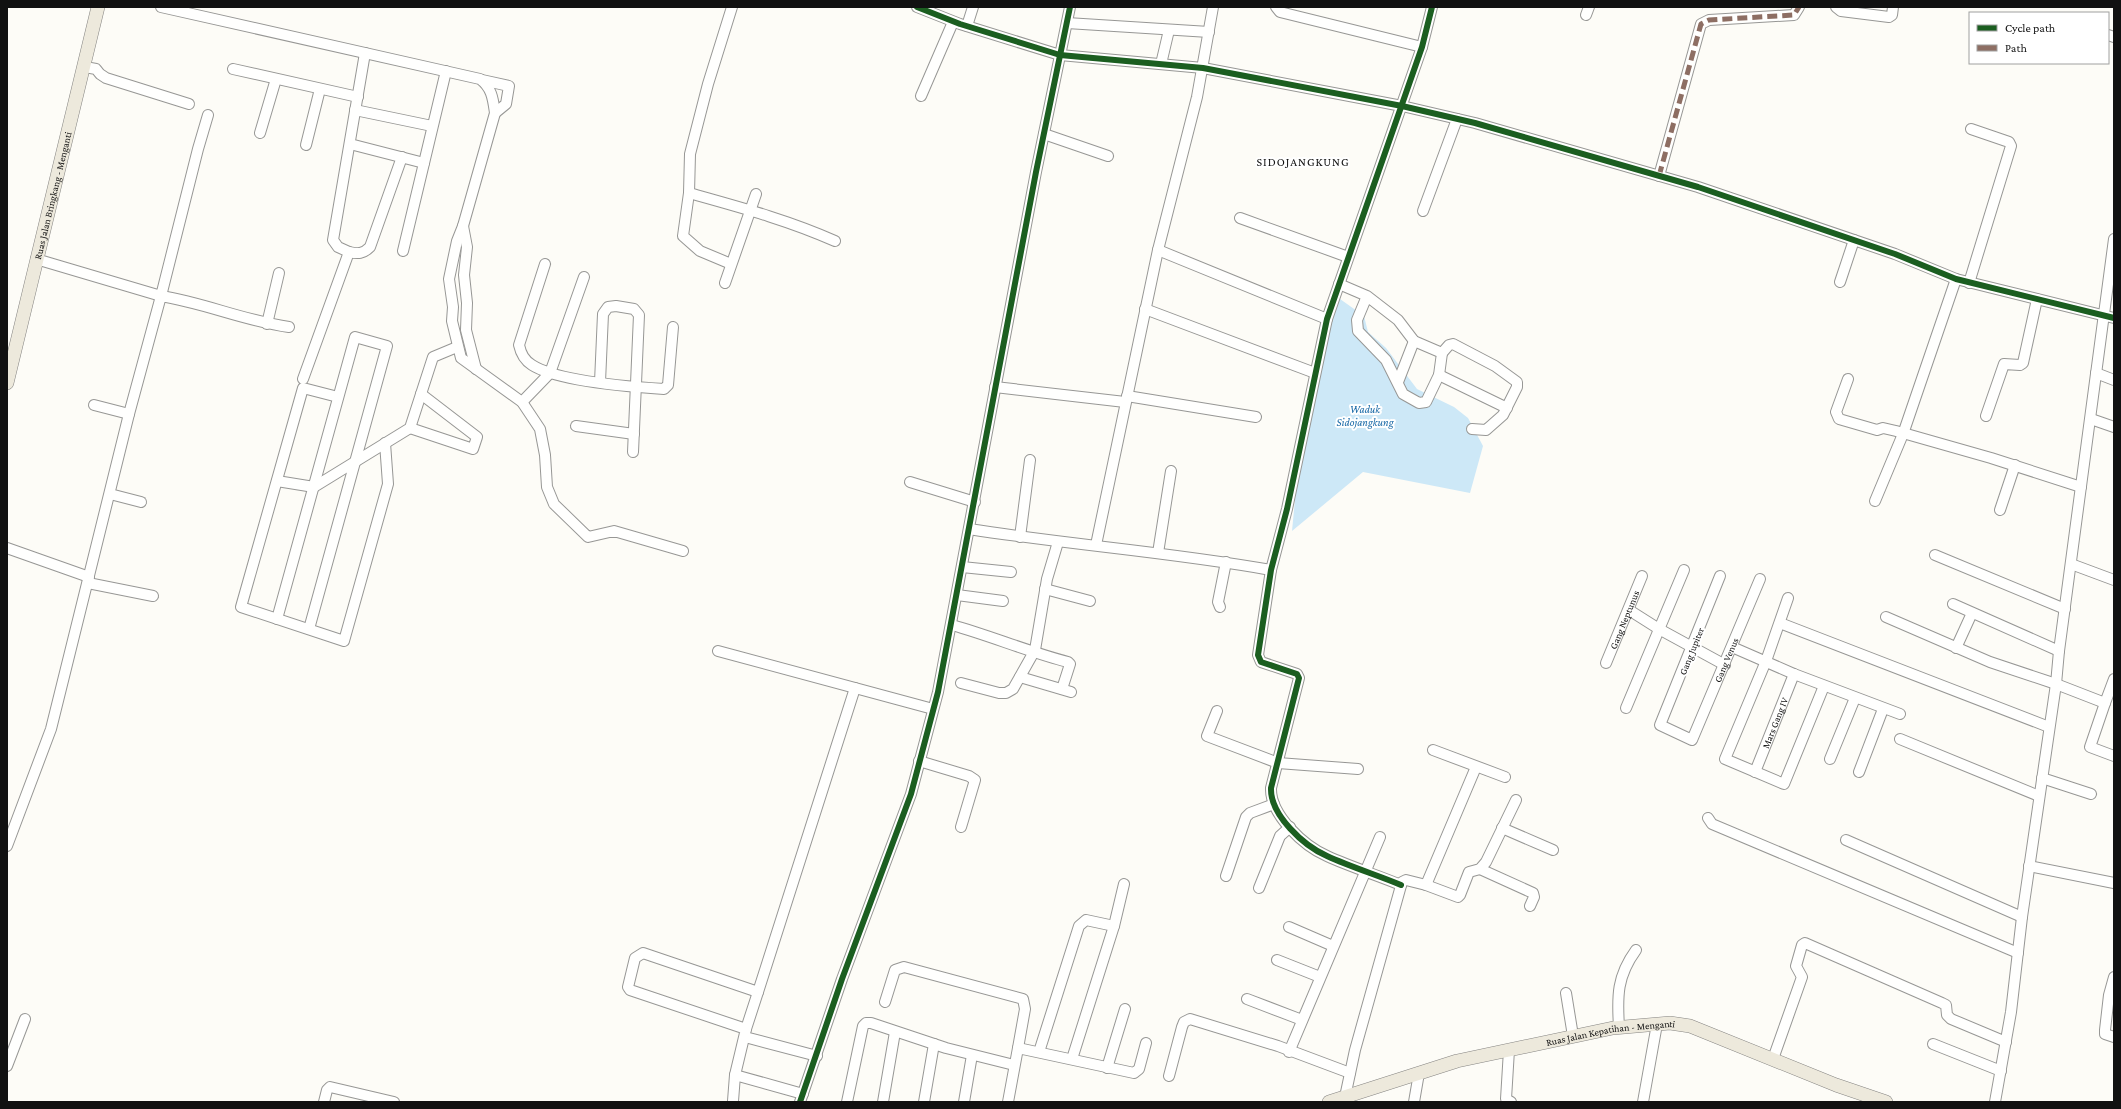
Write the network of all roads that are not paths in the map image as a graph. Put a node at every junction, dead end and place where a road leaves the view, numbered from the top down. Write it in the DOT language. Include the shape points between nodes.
graph roads {
  1 [pos="98,7"];
  2 [pos="161,7"];
  3 [pos="732,7"];
  4 [pos="917,7"];
  5 [pos="973,7"];
  6 [pos="1070,7"];
  7 [pos="1213,7"];
  8 [pos="1276,7"];
  9 [pos="1432,7"];
  10 [pos="1799,7"];
  11 [pos="1836,7"];
  12 [pos="1893,7"];
  13 [pos="953,22"];
  14 [pos="1067,24"];
  15 [pos="967,26"];
  16 [pos="1169,30"];
  17 [pos="1209,32"];
  18 [pos="1422,47"];
  19 [pos="365,53"];
  20 [pos="1060,55"];
  21 [pos="1161,64"];
  22 [pos="84,67"];
  23 [pos="1202,68"];
  24 [pos="233,69"];
  25 [pos="446,71"];
  26 [pos="276,79"];
  27 [pos="480,79"];
  28 [pos="320,89"];
  29 [pos="921,96"];
  30 [pos="358,97"];
  31 [pos="190,104"];
  32 [pos="1402,106"];
  33 [pos="355,110"];
  34 [pos="495,113"];
  35 [pos="208,115"];
  36 [pos="1457,119"];
  37 [pos="432,126"];
  38 [pos="1971,130"];
  39 [pos="260,133"];
  40 [pos="1044,134"];
  41 [pos="350,144"];
  42 [pos="306,145"];
  43 [pos="1108,156"];
  44 [pos="402,157"];
  45 [pos="424,163"];
  46 [pos="1659,176"];
  47 [pos="689,193"];
  48 [pos="756,194"];
  49 [pos="751,210"];
  50 [pos="1423,211"];
  51 [pos="1240,218"];
  52 [pos="463,226"];
  53 [pos="2114,239"];
  54 [pos="1854,240"];
  55 [pos="835,241"];
  56 [pos="1158,250"];
  57 [pos="402,251"];
  58 [pos="349,252"];
  59 [pos="1348,257"];
  60 [pos="36,259"];
  61 [pos="545,264"];
  62 [pos="731,264"];
  63 [pos="279,273"];
  64 [pos="584,277"];
  65 [pos="1956,279"];
  66 [pos="1840,282"];
  67 [pos="724,283"];
  68 [pos="1969,283"];
  69 [pos="1339,284"];
  70 [pos="161,296"];
  71 [pos="1367,296"];
  72 [pos="2036,299"];
  73 [pos="467,304"];
  74 [pos="453,307"];
  75 [pos="1146,309"];
  76 [pos="2109,317"];
  77 [pos="1327,319"];
  78 [pos="267,324"];
  79 [pos="289,326"];
  80 [pos="673,327"];
  81 [pos="1414,341"];
  82 [pos="457,347"];
  83 [pos="1442,353"];
  84 [pos="476,369"];
  85 [pos="2096,372"];
  86 [pos="550,373"];
  87 [pos="1315,373"];
  88 [pos="1439,375"];
  89 [pos="303,379"];
  90 [pos="1848,379"];
  91 [pos="2114,380"];
  92 [pos="600,382"];
  93 [pos="1398,382"];
  94 [pos="7,383"];
  95 [pos="636,388"];
  96 [pos="995,388"];
  97 [pos="421,394"];
  98 [pos="338,397"];
  99 [pos="1126,399"];
  100 [pos="522,402"];
  101 [pos="94,405"];
  102 [pos="1507,408"];
  103 [pos="129,414"];
  104 [pos="1986,416"];
  105 [pos="1256,417"];
  106 [pos="2091,419"];
  107 [pos="576,426"];
  108 [pos="2114,427"];
  109 [pos="410,428"];
  110 [pos="1472,429"];
  111 [pos="634,434"];
  112 [pos="1903,434"];
  113 [pos="385,443"];
  114 [pos="633,452"];
  115 [pos="1030,460"];
  116 [pos="355,461"];
  117 [pos="2014,465"];
  118 [pos="1171,471"];
  119 [pos="277,481"];
  120 [pos="910,482"];
  121 [pos="314,487"];
  122 [pos="2080,487"];
  123 [pos="110,494"];
  124 [pos="1875,501"];
  125 [pos="141,502"];
  126 [pos="975,502"];
  127 [pos="2000,510"];
  128 [pos="970,529"];
  129 [pos="1020,537"];
  130 [pos="1058,542"];
  131 [pos="1096,545"];
  132 [pos="7,548"];
  133 [pos="683,551"];
  134 [pos="1158,553"];
  135 [pos="1935,555"];
  136 [pos="1226,562"];
  137 [pos="2071,564"];
  138 [pos="962,567"];
  139 [pos="1271,570"];
  140 [pos="1684,570"];
  141 [pos="1011,572"];
  142 [pos="1642,576"];
  143 [pos="1720,576"];
  144 [pos="1760,578"];
  145 [pos="88,580"];
  146 [pos="2114,580"];
  147 [pos="1045,589"];
  148 [pos="957,595"];
  149 [pos="153,596"];
  150 [pos="1788,598"];
  151 [pos="1003,602"];
  152 [pos="1090,602"];
  153 [pos="1953,604"];
  154 [pos="1220,607"];
  155 [pos="2065,609"];
  156 [pos="1629,610"];
  157 [pos="1972,613"];
  158 [pos="1886,617"];
  159 [pos="277,619"];
  160 [pos="1780,623"];
  161 [pos="952,625"];
  162 [pos="309,629"];
  163 [pos="1659,629"];
  164 [pos="1693,647"];
  165 [pos="1732,647"];
  166 [pos="1956,648"];
  167 [pos="718,651"];
  168 [pos="2059,651"];
  169 [pos="1033,653"];
  170 [pos="1766,661"];
  171 [pos="1606,663"];
  172 [pos="1725,665"];
  173 [pos="1794,674"];
  174 [pos="1020,677"];
  175 [pos="2114,679"];
  176 [pos="961,683"];
  177 [pos="2056,684"];
  178 [pos="1824,686"];
  179 [pos="855,688"];
  180 [pos="1855,698"];
  181 [pos="2105,703"];
  182 [pos="1626,708"];
  183 [pos="933,709"];
  184 [pos="1883,709"];
  185 [pos="1217,711"];
  186 [pos="1900,714"];
  187 [pos="2049,727"];
  188 [pos="1900,739"];
  189 [pos="1692,740"];
  190 [pos="1434,750"];
  191 [pos="2114,756"];
  192 [pos="1830,759"];
  193 [pos="919,761"];
  194 [pos="1278,763"];
  195 [pos="1476,767"];
  196 [pos="1358,769"];
  197 [pos="1755,772"];
  198 [pos="1860,772"];
  199 [pos="1505,777"];
  200 [pos="2042,778"];
  201 [pos="2091,794"];
  202 [pos="2039,796"];
  203 [pos="1516,800"];
  204 [pos="1274,804"];
  205 [pos="1708,818"];
  206 [pos="961,827"];
  207 [pos="1290,827"];
  208 [pos="1502,828"];
  209 [pos="9,830"];
  210 [pos="1380,837"];
  211 [pos="1846,840"];
  212 [pos="7,846"];
  213 [pos="1553,850"];
  214 [pos="2029,866"];
  215 [pos="1480,869"];
  216 [pos="1365,871"];
  217 [pos="1226,876"];
  218 [pos="2114,883"];
  219 [pos="1124,884"];
  220 [pos="1401,885"];
  221 [pos="1426,885"];
  222 [pos="1259,888"];
  223 [pos="1530,906"];
  224 [pos="2022,917"];
  225 [pos="1114,926"];
  226 [pos="1289,927"];
  227 [pos="1333,946"];
  228 [pos="1636,950"];
  229 [pos="2018,953"];
  230 [pos="1277,960"];
  231 [pos="1320,977"];
  232 [pos="2114,977"];
  233 [pos="758,992"];
  234 [pos="1566,993"];
  235 [pos="1247,999"];
  236 [pos="886,1002"];
  237 [pos="1125,1008"];
  238 [pos="25,1019"];
  239 [pos="1302,1020"];
  240 [pos="1657,1024"];
  241 [pos="1619,1027"];
  242 [pos="895,1032"];
  243 [pos="746,1033"];
  244 [pos="1573,1036"];
  245 [pos="2114,1037"];
  246 [pos="1146,1042"];
  247 [pos="2006,1042"];
  248 [pos="934,1044"];
  249 [pos="1933,1044"];
  250 [pos="1018,1048"];
  251 [pos="1509,1050"];
  252 [pos="1039,1052"];
  253 [pos="1289,1052"];
  254 [pos="972,1055"];
  255 [pos="817,1056"];
  256 [pos="1072,1059"];
  257 [pos="1773,1059"];
  258 [pos="1014,1065"];
  259 [pos="7,1066"];
  260 [pos="1107,1068"];
  261 [pos="2001,1071"];
  262 [pos="1350,1073"];
  263 [pos="1419,1073"];
  264 [pos="735,1075"];
  265 [pos="1169,1076"];
  266 [pos="1345,1097"];
  267 [pos="802,1098"];
  268 [pos="733,1100"];
  269 [pos="324,1102"];
  270 [pos="394,1102"];
  271 [pos="847,1102"];
  272 [pos="883,1102"];
  273 [pos="924,1102"];
  274 [pos="964,1102"];
  275 [pos="1008,1102"];
  276 [pos="1330,1102"];
  277 [pos="1414,1102"];
  278 [pos="1512,1102"];
  279 [pos="1643,1102"];
  280 [pos="1886,1102"];
  281 [pos="1995,1102"];
  1 -- 22 [label="main road, Ruas Jalan Bringkang - Menganti"];
  2 -- 19 [label="street"];
  3 -- 47 [label="street" via="690,154"];
  4 -- 13 [label="street"];
  5 -- 15 [label="street"];
  6 -- 14 [label="street"];
  7 -- 17 [label="street"];
  8 -- 18 [label="street" via="1280,12"];
  9 -- 18 [label="street"];
  10 -- 46 [label="street" via="1794,15 1709,20 1701,24"];
  11 -- 12 [label="street" via="1841,11 1889,17 1892,15"];
  13 -- 15 [label="street"];
  13 -- 29 [label="street"];
  14 -- 16 [label="street"];
  14 -- 20 [label="street"];
  15 -- 20 [label="street"];
  16 -- 17 [label="street"];
  16 -- 21 [label="street"];
  17 -- 23 [label="street"];
  18 -- 32 [label="street"];
  19 -- 25 [label="street"];
  19 -- 30 [label="street"];
  20 -- 21 [label="street"];
  20 -- 40 [label="street"];
  21 -- 23 [label="street"];
  22 -- 31 [label="street" via="96,69 106,78"];
  22 -- 60 [label="main road, Ruas Jalan Bringkang - Menganti"];
  23 -- 32 [label="street"];
  23 -- 56 [label="street"];
  24 -- 26 [label="street"];
  25 -- 27 [label="street"];
  25 -- 37 [label="street"];
  26 -- 28 [label="street"];
  26 -- 39 [label="street"];
  27 -- 34 [label="street" via="487,84 493,98"];
  27 -- 34 [label="street" via="509,86 506,104"];
  28 -- 30 [label="street"];
  28 -- 42 [label="street"];
  30 -- 33 [label="street"];
  32 -- 36 [label="street"];
  32 -- 59 [label="street"];
  33 -- 37 [label="street"];
  33 -- 41 [label="street"];
  34 -- 52 [label="street"];
  35 -- 70 [label="street"];
  36 -- 46 [label="street"];
  36 -- 50 [label="street"];
  37 -- 45 [label="street"];
  38 -- 68 [label="street" via="2009,142 2011,146"];
  40 -- 43 [label="street"];
  40 -- 96 [label="street"];
  41 -- 44 [label="street"];
  41 -- 58 [label="street" via="333,240 338,247"];
  44 -- 45 [label="street"];
  44 -- 58 [label="street" via="370,247 358,254"];
  45 -- 57 [label="street"];
  46 -- 54 [label="street"];
  47 -- 49 [label="street"];
  47 -- 62 [label="street" via="683,236 700,251"];
  48 -- 49 [label="street"];
  49 -- 55 [label="street"];
  49 -- 62 [label="street"];
  51 -- 59 [label="street"];
  52 -- 73 [label="street" via="467,247 464,275"];
  52 -- 74 [label="street" via="449,279"];
  53 -- 76 [label="street"];
  54 -- 65 [label="street"];
  54 -- 66 [label="street"];
  56 -- 75 [label="street"];
  56 -- 77 [label="street"];
  58 -- 89 [label="street"];
  59 -- 69 [label="street"];
  60 -- 70 [label="street"];
  60 -- 94 [label="main road, Ruas Jalan Bringkang - Menganti"];
  61 -- 86 [label="street" via="519,346 522,355 532,365"];
  62 -- 67 [label="street"];
  63 -- 78 [label="street"];
  64 -- 86 [label="street"];
  65 -- 68 [label="street"];
  65 -- 112 [label="street"];
  68 -- 72 [label="street"];
  69 -- 71 [label="street"];
  69 -- 77 [label="street"];
  70 -- 78 [label="street" via="223,310"];
  70 -- 103 [label="street"];
  71 -- 81 [label="street" via="1398,320"];
  71 -- 93 [label="street" via="1357,320 1358,331 1386,360"];
  72 -- 76 [label="street"];
  72 -- 104 [label="street" via="2023,363 2004,364"];
  73 -- 74 [label="street"];
  73 -- 84 [label="street" via="466,330"];
  74 -- 82 [label="street" via="452,321"];
  75 -- 87 [label="street"];
  75 -- 99 [label="street"];
  76 -- 85 [label="street"];
  77 -- 87 [label="street"];
  78 -- 79 [label="street"];
  80 -- 95 [label="street" via="668,385 664,389"];
  81 -- 83 [label="street"];
  81 -- 93 [label="street"];
  82 -- 84 [label="street" via="461,358"];
  82 -- 97 [label="street" via="433,357"];
  83 -- 88 [label="street"];
  83 -- 102 [label="street" via="1453,344 1516,380 1517,387"];
  84 -- 100 [label="street"];
  85 -- 91 [label="street"];
  85 -- 106 [label="street"];
  86 -- 92 [label="street"];
  86 -- 100 [label="street"];
  87 -- 139 [label="street" via="1292,486"];
  88 -- 93 [label="street" via="1426,402 1422,403 1404,394"];
  88 -- 102 [label="street"];
  90 -- 112 [label="street" via="1836,412 1838,418 1877,430 1883,428"];
  92 -- 95 [label="street"];
  92 -- 95 [label="street" via="603,314 608,307 634,309 639,315"];
  95 -- 111 [label="street"];
  96 -- 99 [label="street"];
  96 -- 126 [label="street"];
  97 -- 109 [label="street"];
  97 -- 109 [label="street" via="477,437 473,449"];
  98 -- 116 [label="street" via="355,337 388,346"];
  98 -- 119 [label="street" via="304,388"];
  98 -- 121 [label="street"];
  99 -- 105 [label="street"];
  99 -- 131 [label="street"];
  100 -- 133 [label="street" via="540,429 547,487 554,504 588,537 614,531"];
  101 -- 103 [label="street"];
  102 -- 110 [label="street" via="1486,430"];
  103 -- 123 [label="street"];
  106 -- 108 [label="street"];
  106 -- 122 [label="street"];
  107 -- 111 [label="street"];
  109 -- 113 [label="street"];
  111 -- 114 [label="street"];
  112 -- 117 [label="street"];
  112 -- 124 [label="street"];
  113 -- 116 [label="street"];
  113 -- 162 [label="street" via="388,484 344,641"];
  115 -- 129 [label="street"];
  116 -- 121 [label="street"];
  116 -- 162 [label="street"];
  117 -- 122 [label="street"];
  117 -- 127 [label="street"];
  118 -- 134 [label="street"];
  119 -- 121 [label="street"];
  119 -- 159 [label="street" via="241,607"];
  120 -- 126 [label="street"];
  121 -- 159 [label="street"];
  122 -- 137 [label="street"];
  123 -- 125 [label="street"];
  123 -- 145 [label="street"];
  126 -- 128 [label="street"];
  128 -- 129 [label="street"];
  128 -- 138 [label="street"];
  129 -- 130 [label="street"];
  130 -- 131 [label="street"];
  130 -- 147 [label="street"];
  131 -- 134 [label="street"];
  132 -- 145 [label="street"];
  134 -- 136 [label="street"];
  135 -- 155 [label="street"];
  136 -- 139 [label="street"];
  136 -- 154 [label="street" via="1218,602"];
  137 -- 146 [label="street"];
  137 -- 155 [label="street"];
  138 -- 141 [label="street"];
  138 -- 148 [label="street"];
  139 -- 194 [label="street" via="1258,655 1261,662 1297,674 1300,678"];
  140 -- 163 [label="street"];
  142 -- 156 [label="street, Gang Neptunus"];
  143 -- 164 [label="street, Gang Jupiter"];
  144 -- 165 [label="street, Gang Venus"];
  145 -- 149 [label="street"];
  145 -- 209 [label="street" via="51,729"];
  147 -- 152 [label="street"];
  147 -- 169 [label="street"];
  148 -- 151 [label="street"];
  148 -- 161 [label="street"];
  150 -- 160 [label="street"];
  153 -- 157 [label="street"];
  155 -- 168 [label="street"];
  156 -- 163 [label="street"];
  156 -- 171 [label="street, Gang Neptunus"];
  157 -- 166 [label="street"];
  157 -- 168 [label="street"];
  158 -- 166 [label="street"];
  159 -- 162 [label="street"];
  160 -- 170 [label="street"];
  160 -- 187 [label="street"];
  161 -- 169 [label="street"];
  161 -- 183 [label="street"];
  163 -- 164 [label="street"];
  163 -- 182 [label="street"];
  164 -- 172 [label="street"];
  164 -- 189 [label="street, Gang Jupiter" via="1660,726"];
  165 -- 170 [label="street"];
  165 -- 172 [label="street, Gang Venus"];
  166 -- 177 [label="street"];
  167 -- 179 [label="street"];
  168 -- 177 [label="street"];
  169 -- 174 [label="street"];
  169 -- 174 [label="street" via="1070,664 1067,691"];
  170 -- 173 [label="street"];
  170 -- 197 [label="street" via="1725,759"];
  172 -- 189 [label="street, Gang Venus"];
  173 -- 178 [label="street"];
  173 -- 197 [label="street, Mars Gang IV"];
  174 -- 176 [label="street" via="1011,691 1006,693"];
  175 -- 181 [label="street"];
  177 -- 181 [label="street"];
  177 -- 187 [label="street"];
  178 -- 180 [label="street"];
  178 -- 197 [label="street" via="1784,784"];
  179 -- 183 [label="street"];
  179 -- 233 [label="street"];
  180 -- 184 [label="street"];
  180 -- 192 [label="street"];
  181 -- 191 [label="street" via="2090,747"];
  183 -- 193 [label="street"];
  184 -- 186 [label="street"];
  184 -- 198 [label="street"];
  185 -- 194 [label="street" via="1207,736"];
  187 -- 200 [label="street"];
  188 -- 202 [label="street"];
  190 -- 195 [label="street"];
  193 -- 206 [label="street" via="975,780"];
  193 -- 255 [label="street" via="911,794 842,979"];
  194 -- 196 [label="street"];
  194 -- 204 [label="street" via="1271,795"];
  195 -- 199 [label="street"];
  195 -- 221 [label="street"];
  200 -- 201 [label="street"];
  200 -- 202 [label="street"];
  202 -- 214 [label="street"];
  203 -- 208 [label="street"];
  204 -- 207 [label="street" via="1278,814"];
  204 -- 217 [label="street" via="1246,817"];
  205 -- 229 [label="street" via="1712,824"];
  207 -- 216 [label="street" via="1299,838 1326,856"];
  207 -- 222 [label="street" via="1280,836"];
  208 -- 213 [label="street"];
  208 -- 215 [label="street"];
  209 -- 212 [label="street"];
  210 -- 216 [label="street"];
  211 -- 224 [label="street"];
  214 -- 218 [label="street"];
  214 -- 224 [label="street"];
  215 -- 221 [label="street" via="1469,872 1462,893 1458,897"];
  215 -- 223 [label="street" via="1533,892 1534,897"];
  216 -- 220 [label="street"];
  216 -- 227 [label="street"];
  219 -- 225 [label="street"];
  220 -- 221 [label="street" via="1404,880"];
  220 -- 262 [label="street"];
  224 -- 229 [label="street"];
  225 -- 252 [label="street" via="1086,920 1079,926"];
  225 -- 256 [label="street"];
  226 -- 227 [label="street"];
  227 -- 231 [label="street"];
  228 -- 241 [label="street" via="1629,960 1618,988"];
  229 -- 247 [label="street"];
  230 -- 231 [label="street"];
  231 -- 239 [label="street"];
  232 -- 245 [label="street" via="2109,995 2105,1034"];
  233 -- 243 [label="street"];
  233 -- 243 [label="street" via="643,953 635,958 628,987 630,990"];
  234 -- 244 [label="street"];
  235 -- 239 [label="street"];
  236 -- 250 [label="street" via="895,970 904,967 1023,999 1025,1009"];
  237 -- 260 [label="street"];
  238 -- 259 [label="street"];
  239 -- 253 [label="street"];
  240 -- 241 [label="main road, Ruas Jalan Kepatihan - Menganti"];
  240 -- 257 [label="main road, Ruas Jalan Kepatihan - Menganti" via="1690,1026"];
  240 -- 279 [label="street"];
  241 -- 244 [label="main road, Ruas Jalan Kepatihan - Menganti"];
  242 -- 248 [label="street"];
  242 -- 271 [label="street" via="871,1023 863,1026"];
  242 -- 272 [label="street"];
  243 -- 255 [label="street"];
  243 -- 264 [label="street"];
  244 -- 251 [label="main road, Ruas Jalan Kepatihan - Menganti"];
  246 -- 260 [label="street" via="1136,1073"];
  247 -- 257 [label="street" via="1951,1019 1947,1014 1946,1005 1942,1003 1805,943 1802,944 1796,966 1802,977"];
  247 -- 261 [label="street"];
  248 -- 254 [label="street"];
  248 -- 273 [label="street"];
  249 -- 261 [label="street"];
  250 -- 252 [label="street"];
  250 -- 258 [label="street"];
  251 -- 263 [label="main road, Ruas Jalan Kepatihan - Menganti" via="1457,1061"];
  251 -- 278 [label="street" via="1506,1098"];
  252 -- 256 [label="street"];
  253 -- 262 [label="street"];
  253 -- 265 [label="street" via="1214,1025 1187,1019 1182,1027"];
  254 -- 258 [label="street"];
  254 -- 274 [label="street"];
  255 -- 267 [label="street"];
  256 -- 260 [label="street"];
  257 -- 280 [label="main road, Ruas Jalan Kepatihan - Menganti"];
  258 -- 275 [label="street"];
  261 -- 281 [label="street"];
  262 -- 266 [label="street"];
  263 -- 266 [label="main road, Ruas Jalan Kepatihan - Menganti"];
  263 -- 277 [label="street"];
  264 -- 267 [label="street"];
  264 -- 268 [label="street"];
  266 -- 276 [label="main road, Ruas Jalan Kepatihan - Menganti"];
  269 -- 270 [label="street" via="330,1087"];
}
